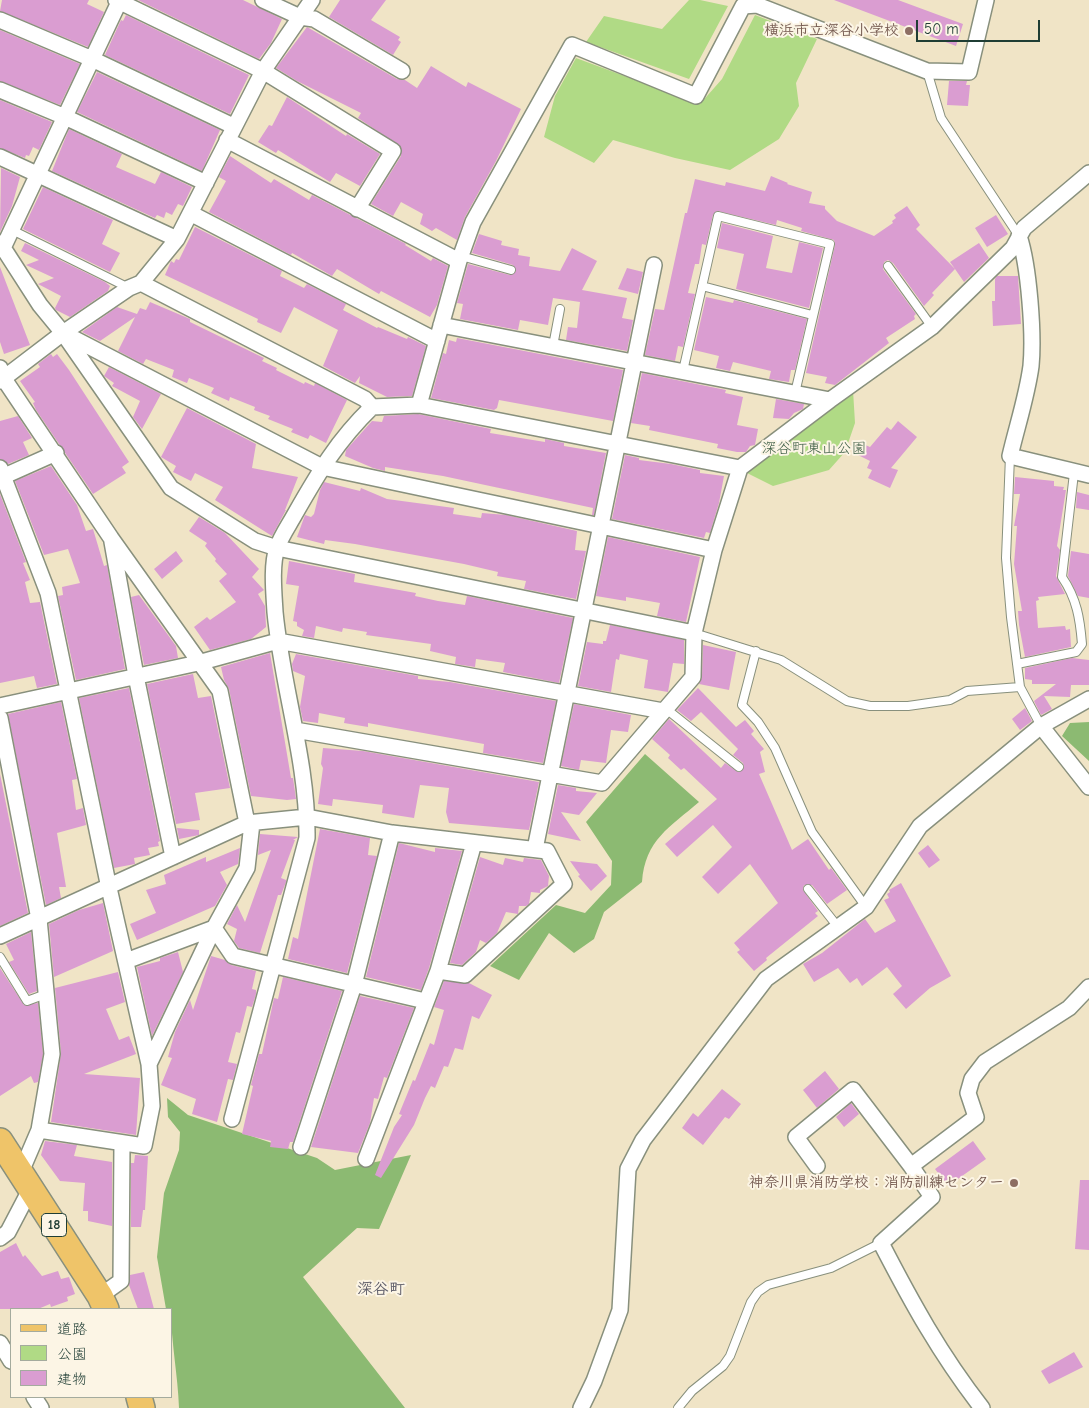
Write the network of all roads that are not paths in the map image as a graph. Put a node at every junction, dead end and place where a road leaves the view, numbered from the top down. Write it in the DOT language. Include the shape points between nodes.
graph roads {
  1 [pos="119,0"];
  2 [pos="264,0"];
  3 [pos="312,0"];
  4 [pos="986,0"];
  5 [pos="758,2"];
  6 [pos="300,17"];
  7 [pos="0,20"];
  8 [pos="92,59"];
  9 [pos="263,70"];
  10 [pos="402,71"];
  11 [pos="927,71"];
  12 [pos="0,90"];
  13 [pos="65,117"];
  14 [pos="233,126"];
  15 [pos="227,140"];
  16 [pos="0,157"];
  17 [pos="1089,173"];
  18 [pos="38,175"];
  19 [pos="206,183"];
  20 [pos="357,209"];
  21 [pos="192,214"];
  22 [pos="12,230"];
  23 [pos="1019,236"];
  24 [pos="177,239"];
  25 [pos="2,246"];
  26 [pos="460,258"];
  27 [pos="654,265"];
  28 [pos="888,266"];
  29 [pos="511,270"];
  30 [pos="135,286"];
  31 [pos="702,286"];
  32 [pos="560,309"];
  33 [pos="812,316"];
  34 [pos="441,325"];
  35 [pos="932,327"];
  36 [pos="63,333"];
  37 [pos="437,342"];
  38 [pos="553,346"];
  39 [pos="634,362"];
  40 [pos="683,371"];
  41 [pos="1,376"];
  42 [pos="795,393"];
  43 [pos="830,400"];
  44 [pos="419,405"];
  45 [pos="372,407"];
  46 [pos="618,443"];
  47 [pos="56,453"];
  48 [pos="1010,456"];
  49 [pos="322,467"];
  50 [pos="740,468"];
  51 [pos="1,474"];
  52 [pos="1082,474"];
  53 [pos="601,526"];
  54 [pos="111,538"];
  55 [pos="277,548"];
  56 [pos="714,550"];
  57 [pos="584,610"];
  58 [pos="694,633"];
  59 [pos="278,641"];
  60 [pos="756,651"];
  61 [pos="198,663"];
  62 [pos="1017,664"];
  63 [pos="136,676"];
  64 [pos="1020,687"];
  65 [pos="68,689"];
  66 [pos="567,694"];
  67 [pos="1089,699"];
  68 [pos="0,706"];
  69 [pos="664,710"];
  70 [pos="0,718"];
  71 [pos="1041,726"];
  72 [pos="295,730"];
  73 [pos="739,767"];
  74 [pos="550,774"];
  75 [pos="1089,787"];
  76 [pos="307,818"];
  77 [pos="249,823"];
  78 [pos="392,833"];
  79 [pos="474,843"];
  80 [pos="535,849"];
  81 [pos="173,857"];
  82 [pos="109,888"];
  83 [pos="808,889"];
  84 [pos="866,907"];
  85 [pos="39,920"];
  86 [pos="838,927"];
  87 [pos="214,928"];
  88 [pos="0,936"];
  89 [pos="0,957"];
  90 [pos="126,961"];
  91 [pos="274,967"];
  92 [pos="438,971"];
  93 [pos="354,984"];
  94 [pos="1089,987"];
  95 [pos="46,994"];
  96 [pos="426,1001"];
  97 [pos="149,1064"];
  98 [pos="232,1119"];
  99 [pos="39,1130"];
  100 [pos="0,1141"];
  101 [pos="122,1144"];
  102 [pos="301,1147"];
  103 [pos="366,1159"];
  104 [pos="816,1166"];
  105 [pos="911,1166"];
  106 [pos="26,1181"];
  107 [pos="0,1238"];
  108 [pos="881,1243"];
  109 [pos="103,1303"];
  110 [pos="0,1343"];
  111 [pos="10,1359"];
  112 [pos="581,1408"];
  113 [pos="678,1408"];
  114 [pos="982,1408"];
  1 -- 8 [label="street"];
  1 -- 9 [label="street"];
  2 -- 6 [label="street"];
  3 -- 6 [label="street"];
  4 -- 11 [label="street" via="969,72"];
  5 -- 11 [label="street"];
  5 -- 26 [label="street" via="743,6 696,96 572,45 473,222"];
  6 -- 9 [label="street"];
  6 -- 10 [label="street" via="314,19"];
  7 -- 8 [label="street"];
  8 -- 13 [label="street"];
  8 -- 14 [label="street"];
  9 -- 14 [label="street"];
  9 -- 20 [label="street" via="393,151"];
  11 -- 23 [label="lane" via="941,118"];
  12 -- 13 [label="street"];
  13 -- 18 [label="street"];
  13 -- 19 [label="street"];
  14 -- 15 [label="street"];
  15 -- 19 [label="street"];
  15 -- 20 [label="street"];
  16 -- 18 [label="street"];
  17 -- 23 [label="street" via="1024,228"];
  18 -- 22 [label="street"];
  18 -- 24 [label="street"];
  19 -- 21 [label="street"];
  20 -- 26 [label="street"];
  21 -- 24 [label="street"];
  21 -- 37 [label="street"];
  22 -- 25 [label="street"];
  22 -- 30 [label="lane"];
  23 -- 35 [label="street" via="1013,248"];
  23 -- 48 [label="street" via="1025,254 1032,342 1030,367"];
  24 -- 30 [label="street"];
  25 -- 36 [label="street" via="40,305"];
  26 -- 29 [label="lane"];
  26 -- 34 [label="street"];
  27 -- 39 [label="street"];
  28 -- 35 [label="lane"];
  30 -- 36 [label="street"];
  30 -- 45 [label="street" via="365,399"];
  31 -- 33 [label="lane"];
  31 -- 33 [label="lane" via="718,216 830,244"];
  31 -- 40 [label="lane"];
  32 -- 38 [label="lane"];
  33 -- 42 [label="lane"];
  34 -- 37 [label="street"];
  34 -- 38 [label="street"];
  35 -- 43 [label="street"];
  36 -- 41 [label="street"];
  36 -- 49 [label="street"];
  36 -- 55 [label="street" via="171,488 255,541"];
  37 -- 44 [label="street"];
  38 -- 39 [label="street"];
  39 -- 40 [label="street"];
  39 -- 46 [label="street"];
  40 -- 42 [label="street"];
  41 -- 47 [label="street"];
  42 -- 43 [label="street"];
  43 -- 50 [label="street"];
  44 -- 45 [label="street"];
  44 -- 46 [label="street"];
  45 -- 49 [label="street" via="346,432"];
  46 -- 50 [label="street"];
  46 -- 53 [label="street"];
  47 -- 51 [label="street"];
  47 -- 54 [label="street"];
  48 -- 52 [label="street"];
  48 -- 62 [label="lane" via="1006,558"];
  49 -- 53 [label="street"];
  49 -- 55 [label="street"];
  50 -- 56 [label="street"];
  51 -- 65 [label="street" via="48,593"];
  52 -- 62 [label="lane" via="1062,578 1073,593 1080,615 1082,644 1076,652"];
  53 -- 56 [label="street"];
  53 -- 57 [label="street"];
  54 -- 61 [label="street"];
  54 -- 63 [label="street"];
  55 -- 57 [label="street"];
  55 -- 59 [label="street" via="273,592"];
  56 -- 58 [label="street"];
  57 -- 58 [label="street"];
  57 -- 66 [label="street"];
  58 -- 60 [label="lane"];
  58 -- 69 [label="street" via="693,677"];
  59 -- 61 [label="street"];
  59 -- 66 [label="street"];
  59 -- 72 [label="street"];
  60 -- 64 [label="lane" via="781,660 847,700 870,706 908,706 950,700 967,691"];
  60 -- 84 [label="lane" via="742,705 775,748 812,832"];
  61 -- 63 [label="street"];
  61 -- 77 [label="street" via="220,692"];
  62 -- 64 [label="lane"];
  63 -- 65 [label="street"];
  63 -- 81 [label="street"];
  64 -- 71 [label="lane"];
  65 -- 68 [label="street"];
  65 -- 82 [label="street"];
  66 -- 69 [label="street"];
  66 -- 74 [label="street"];
  67 -- 71 [label="street"];
  69 -- 73 [label="lane"];
  69 -- 74 [label="street" via="602,783"];
  70 -- 85 [label="street"];
  71 -- 75 [label="street"];
  71 -- 84 [label="street" via="920,826"];
  72 -- 74 [label="street"];
  72 -- 76 [label="street"];
  74 -- 80 [label="street"];
  76 -- 77 [label="street"];
  76 -- 78 [label="street"];
  76 -- 91 [label="street" via="307,838"];
  77 -- 81 [label="street"];
  77 -- 87 [label="street" via="248,868"];
  78 -- 79 [label="street"];
  78 -- 93 [label="street"];
  79 -- 80 [label="street"];
  79 -- 92 [label="street"];
  80 -- 92 [label="street" via="548,851 564,884 465,976"];
  81 -- 82 [label="street"];
  82 -- 85 [label="street"];
  82 -- 90 [label="street"];
  83 -- 86 [label="lane"];
  84 -- 86 [label="street"];
  85 -- 88 [label="street"];
  85 -- 95 [label="street"];
  86 -- 112 [label="street" via="766,979 643,1140 628,1169 620,1310"];
  87 -- 90 [label="street"];
  87 -- 91 [label="street" via="233,956"];
  87 -- 97 [label="street"];
  89 -- 95 [label="lane" via="27,1002"];
  90 -- 97 [label="street"];
  91 -- 93 [label="street"];
  91 -- 98 [label="street"];
  92 -- 96 [label="street"];
  93 -- 96 [label="street"];
  93 -- 102 [label="street"];
  94 -- 105 [label="street" via="1069,1008 985,1062 972,1079 968,1093 976,1117"];
  95 -- 99 [label="street" via="52,1054"];
  96 -- 103 [label="street"];
  97 -- 101 [label="street" via="152,1106 144,1146"];
  99 -- 101 [label="street"];
  99 -- 106 [label="street"];
  100 -- 106 [label="main road, 18"];
  101 -- 109 [label="street" via="121,1281"];
  104 -- 105 [label="street" via="796,1137 853,1090"];
  105 -- 108 [label="street" via="932,1197"];
  106 -- 107 [label="street" via="8,1232"];
  106 -- 109 [label="main road, 18"];
  108 -- 113 [label="lane" via="831,1268 768,1285 758,1292 730,1356"];
  108 -- 114 [label="street" via="924,1325 955,1374"];
  110 -- 111 [label="street"];
}
